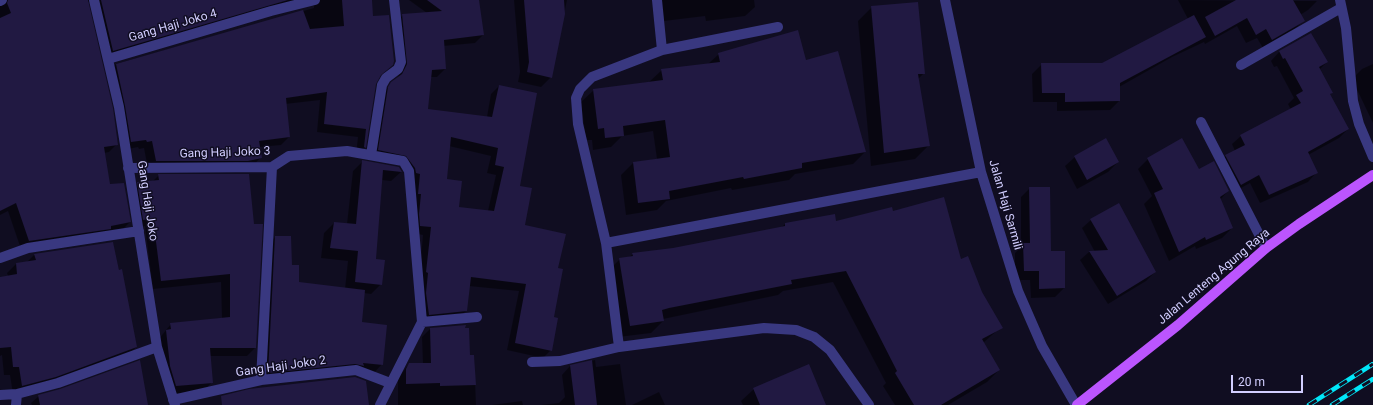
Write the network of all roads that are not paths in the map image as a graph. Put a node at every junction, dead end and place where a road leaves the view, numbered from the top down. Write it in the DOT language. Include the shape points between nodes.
graph roads {
  1 [pos="94,0"];
  2 [pos="315,0"];
  3 [pos="394,0"];
  4 [pos="657,0"];
  5 [pos="944,0"];
  6 [pos="1341,4"];
  7 [pos="778,28"];
  8 [pos="662,50"];
  9 [pos="108,59"];
  10 [pos="1241,65"];
  11 [pos="1201,122"];
  12 [pos="371,155"];
  13 [pos="1373,157"];
  14 [pos="272,167"];
  15 [pos="128,168"];
  16 [pos="981,172"];
  17 [pos="1373,175"];
  18 [pos="139,231"];
  19 [pos="606,243"];
  20 [pos="1266,248"];
  21 [pos="0,258"];
  22 [pos="478,317"];
  23 [pos="422,322"];
  24 [pos="156,347"];
  25 [pos="619,347"];
  26 [pos="532,362"];
  27 [pos="261,380"];
  28 [pos="390,383"];
  29 [pos="18,394"];
  30 [pos="0,395"];
  31 [pos="174,402"];
  32 [pos="16,405"];
  33 [pos="380,405"];
  34 [pos="869,405"];
  35 [pos="1077,405"];
  1 -- 9 [label="street, Gang Haji Joko"];
  2 -- 9 [label="street, Gang Haji Joko 4"];
  3 -- 12 [label="street" via="401,62 398,69 386,78 382,85"];
  4 -- 8 [label="street"];
  5 -- 16 [label="street, Jalan Haji Sarmili"];
  6 -- 10 [label="street"];
  6 -- 13 [label="street" via="1359,124"];
  7 -- 8 [label="street"];
  8 -- 19 [label="street" via="592,77 580,88 576,98 578,124"];
  9 -- 15 [label="street, Gang Haji Joko" via="119,107"];
  11 -- 20 [label="street"];
  12 -- 14 [label="street, Gang Haji Joko 3" via="347,151 289,156"];
  12 -- 23 [label="street, Gang Haji Joko 3" via="403,161 409,170"];
  14 -- 15 [label="street, Gang Haji Joko 3"];
  14 -- 27 [label="street"];
  15 -- 18 [label="street, Gang Haji Joko"];
  16 -- 19 [label="street"];
  16 -- 35 [label="street, Jalan Haji Sarmili" via="1029,320"];
  17 -- 20 [label="main road, Jalan Lenteng Agung Raya"];
  18 -- 21 [label="street" via="28,248"];
  18 -- 24 [label="street, Gang Haji Joko"];
  19 -- 25 [label="street"];
  20 -- 35 [label="main road, Jalan Lenteng Agung Raya" via="1178,325"];
  22 -- 23 [label="street"];
  23 -- 28 [label="street"];
  24 -- 29 [label="street" via="58,383"];
  24 -- 31 [label="street, Gang Haji Joko"];
  25 -- 26 [label="street" via="560,361"];
  25 -- 34 [label="street" via="764,328 796,330 814,338 830,350"];
  27 -- 28 [label="street, Gang Haji Joko 2" via="356,370"];
  27 -- 31 [label="street, Gang Haji Joko 2"];
  28 -- 33 [label="street"];
  29 -- 30 [label="street"];
  29 -- 32 [label="street"];
}
